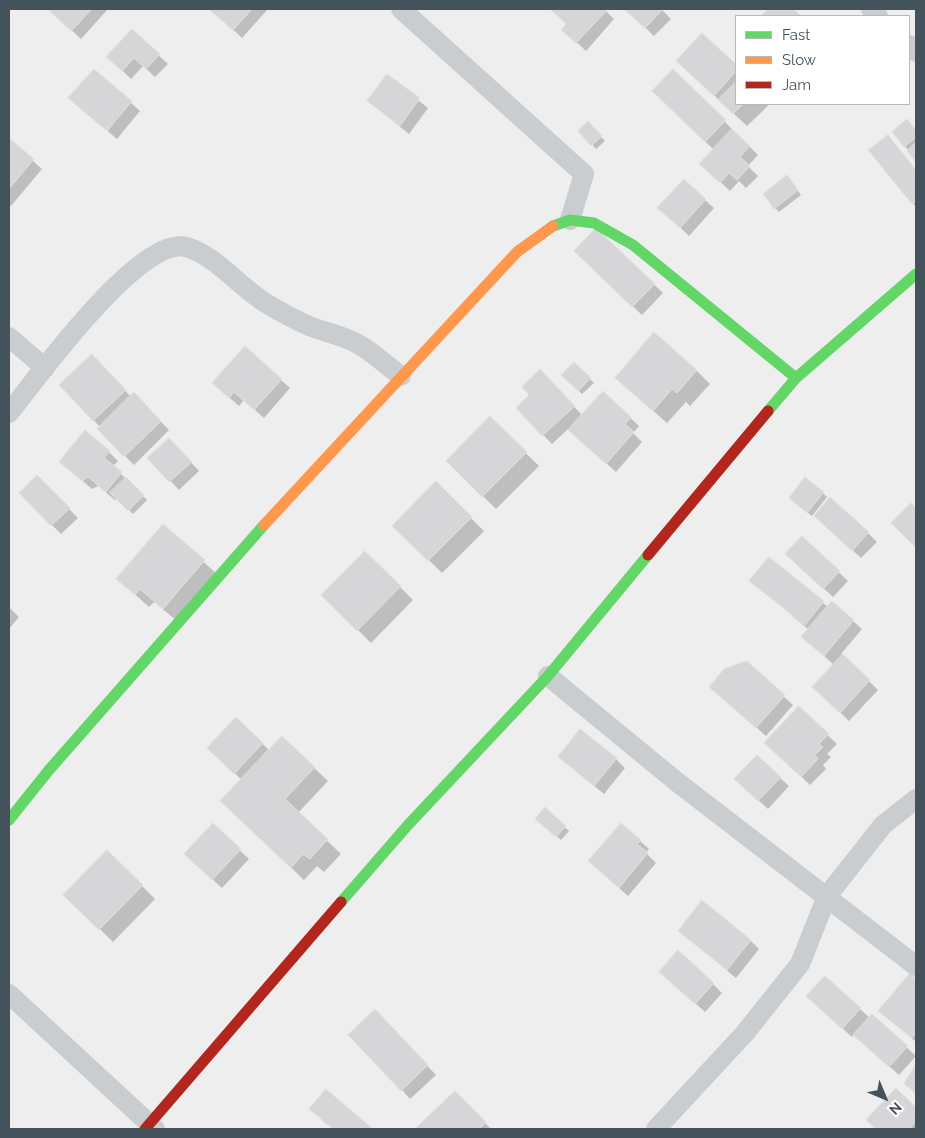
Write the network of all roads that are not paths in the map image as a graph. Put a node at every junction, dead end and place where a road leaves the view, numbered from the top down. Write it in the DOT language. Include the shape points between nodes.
graph roads {
  1 [pos="401,9"];
  2 [pos="570,220"];
  3 [pos="916,274"];
  4 [pos="9,337"];
  5 [pos="46,368"];
  6 [pos="401,376"];
  7 [pos="796,378"];
  8 [pos="9,413"];
  9 [pos="548,676"];
  10 [pos="916,799"];
  11 [pos="9,820"];
  12 [pos="826,896"];
  13 [pos="916,966"];
  14 [pos="9,994"];
  15 [pos="150,1128"];
  16 [pos="656,1129"];
  1 -- 2 [label="street" via="584,174"];
  2 -- 6 [label="street" via="548,228 517,252"];
  2 -- 7 [label="street" via="594,223 633,245"];
  3 -- 7 [label="street"];
  4 -- 5 [label="street"];
  5 -- 6 [label="street" via="100,300 142,263 160,250 175,245 206,257 268,305 356,343"];
  5 -- 8 [label="street"];
  6 -- 11 [label="street" via="290,495"];
  7 -- 9 [label="street"];
  9 -- 12 [label="street" via="677,782"];
  9 -- 15 [label="street" via="408,825"];
  10 -- 12 [label="street" via="883,825"];
  12 -- 13 [label="street"];
  12 -- 16 [label="street" via="800,964 745,1033"];
  14 -- 15 [label="street"];
}
